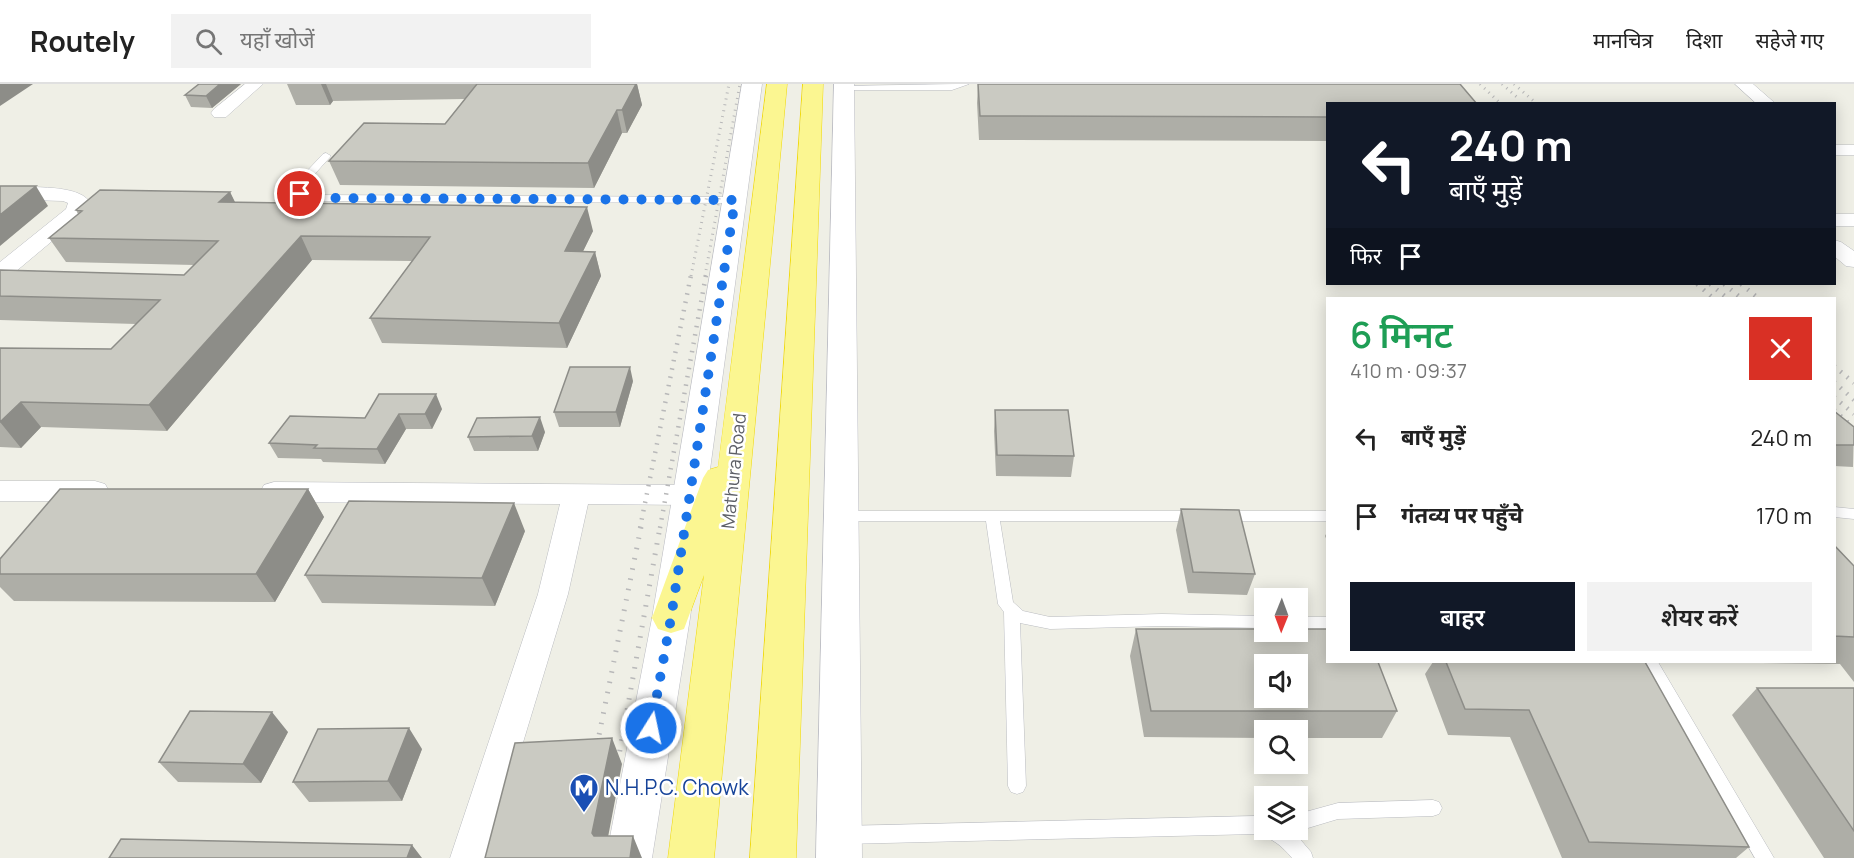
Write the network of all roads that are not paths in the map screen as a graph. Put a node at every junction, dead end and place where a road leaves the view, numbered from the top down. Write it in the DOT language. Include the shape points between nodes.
graph roads {
  1 [pos="255,84"];
  2 [pos="752,84"];
  3 [pos="777,84"];
  4 [pos="965,84"];
  5 [pos="1743,84"];
  6 [pos="834,85"];
  7 [pos="1766,102"];
  8 [pos="220,113"];
  9 [pos="1836,150"];
  10 [pos="1854,150"];
  11 [pos="326,156"];
  12 [pos="0,193"];
  13 [pos="735,200"];
  14 [pos="1836,220"];
  15 [pos="1854,220"];
  16 [pos="1836,248"];
  17 [pos="1854,261"];
  18 [pos="0,273"];
  19 [pos="739,422"];
  20 [pos="64,490"];
  21 [pos="0,491"];
  22 [pos="124,491"];
  23 [pos="243,492"];
  24 [pos="576,494"];
  25 [pos="689,495"];
  26 [pos="1836,512"];
  27 [pos="1854,514"];
  28 [pos="43,515"];
  29 [pos="841,516"];
  30 [pos="992,516"];
  31 [pos="1326,516"];
  32 [pos="1012,612"];
  33 [pos="671,618"];
  34 [pos="1254,622"];
  35 [pos="1308,623"];
  36 [pos="1326,623"];
  37 [pos="1651,663"];
  38 [pos="1017,786"];
  39 [pos="1433,808"];
  40 [pos="1308,819"];
  41 [pos="1254,827"];
  42 [pos="1289,840"];
  43 [pos="839,847"];
  44 [pos="469,858"];
  45 [pos="629,858"];
  46 [pos="691,858"];
  47 [pos="773,858"];
  48 [pos="1304,858"];
  49 [pos="1765,858"];
  1 -- 8 [label="street"];
  2 -- 13 [label="main road"];
  3 -- 19 [label="highway, Mathura Road"];
  4 -- 6 [label="lane" via="952,88"];
  5 -- 7 [label="street"];
  6 -- 29 [label="main road"];
  6 -- 47 [label="highway"];
  9 -- 10 [label="street"];
  11 -- 13 [label="lane" via="298,186 300,194 317,198"];
  12 -- 18 [label="street" via="66,195 79,201 75,212"];
  13 -- 25 [label="main road"];
  14 -- 15 [label="street"];
  16 -- 17 [label="street"];
  19 -- 33 [label="highway"];
  19 -- 46 [label="highway, Mathura Road"];
  20 -- 21 [label="street"];
  20 -- 22 [label="street"];
  20 -- 28 [label="street"];
  23 -- 24 [label="street"];
  24 -- 25 [label="street"];
  24 -- 44 [label="street" via="553,594"];
  25 -- 33 [label="main road"];
  26 -- 27 [label="lane"];
  29 -- 30 [label="lane"];
  29 -- 43 [label="main road"];
  30 -- 31 [label="lane"];
  30 -- 32 [label="lane" via="1006,604"];
  32 -- 34 [label="lane" via="1050,622"];
  32 -- 38 [label="lane"];
  33 -- 45 [label="main road"];
  35 -- 36 [label="lane"];
  37 -- 49 [label="lane"];
  39 -- 40 [label="lane" via="1338,811"];
  41 -- 43 [label="lane"];
  42 -- 48 [label="lane"];
}
